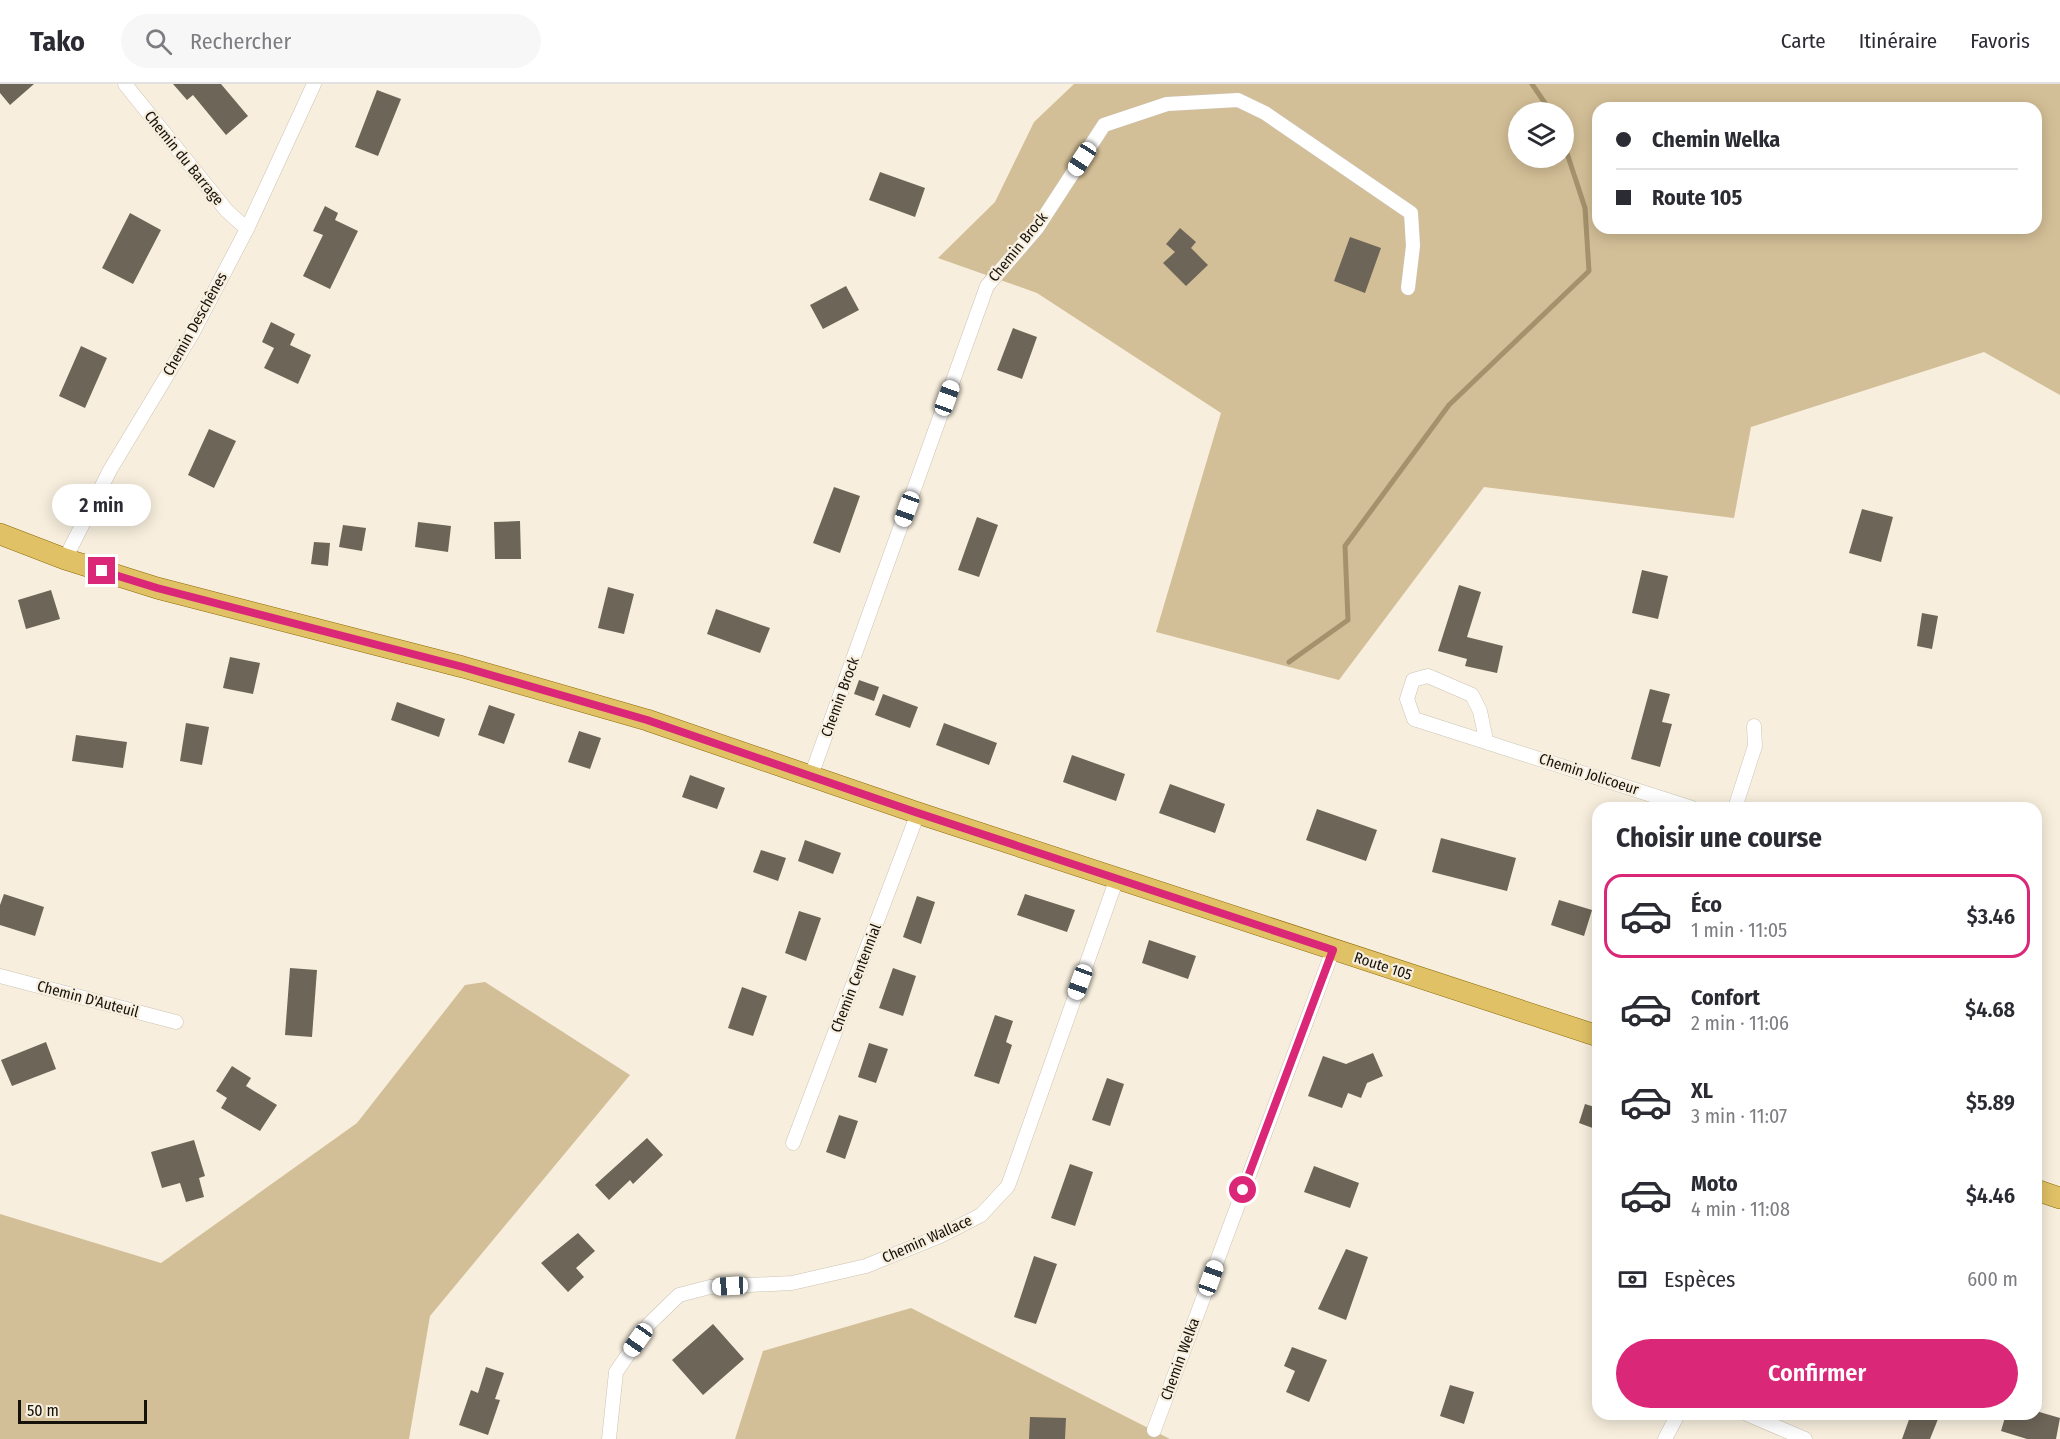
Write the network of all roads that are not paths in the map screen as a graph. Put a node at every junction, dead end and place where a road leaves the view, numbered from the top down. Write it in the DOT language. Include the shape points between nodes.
graph roads {
  1 [pos="125,84"];
  2 [pos="314,84"];
  3 [pos="248,230"];
  4 [pos="1408,288"];
  5 [pos="0,534"];
  6 [pos="65,559"];
  7 [pos="1754,726"];
  8 [pos="1486,740"];
  9 [pos="811,776"];
  10 [pos="1674,802"];
  11 [pos="1737,802"];
  12 [pos="918,813"];
  13 [pos="1117,878"];
  14 [pos="1333,950"];
  15 [pos="0,976"];
  16 [pos="176,1022"];
  17 [pos="1592,1034"];
  18 [pos="793,1143"];
  19 [pos="2042,1192"];
  20 [pos="2060,1198"];
  21 [pos="1675,1420"];
  22 [pos="1761,1420"];
  23 [pos="1154,1430"];
  24 [pos="609,1439"];
  25 [pos="1665,1439"];
  26 [pos="1805,1439"];
  1 -- 3 [label="street, Chemin du Barrage" via="227,211"];
  2 -- 3 [label="street, Chemin Deschênes"];
  3 -- 6 [label="street, Chemin Deschênes" via="192,334 110,470"];
  4 -- 9 [label="street, Chemin Brock" via="1413,246 1411,213 1265,113 1238,100 1167,104 1104,125 1037,228 987,286"];
  5 -- 6 [label="main road, Route 105"];
  6 -- 9 [label="main road, Route 105" via="157,588 463,667 647,720"];
  7 -- 11 [label="street" via="1755,746"];
  8 -- 8 [label="street, Chemin Jolicoeur" via="1472,694 1428,676 1413,680 1407,699 1414,718"];
  8 -- 10 [label="street, Chemin Jolicoeur"];
  9 -- 12 [label="main road, Route 105"];
  12 -- 13 [label="main road, Route 105"];
  12 -- 18 [label="street, Chemin Centennial"];
  13 -- 14 [label="main road, Route 105"];
  13 -- 24 [label="street, Chemin Wallace" via="1008,1186 981,1215 866,1266 792,1283 710,1287 679,1295 649,1324 616,1372"];
  14 -- 17 [label="main road, Route 105"];
  14 -- 23 [label="street, Chemin Welka"];
  15 -- 16 [label="street, Chemin D'Auteuil"];
  19 -- 20 [label="main road"];
  21 -- 25 [label="street"];
  22 -- 26 [label="street"];
}
